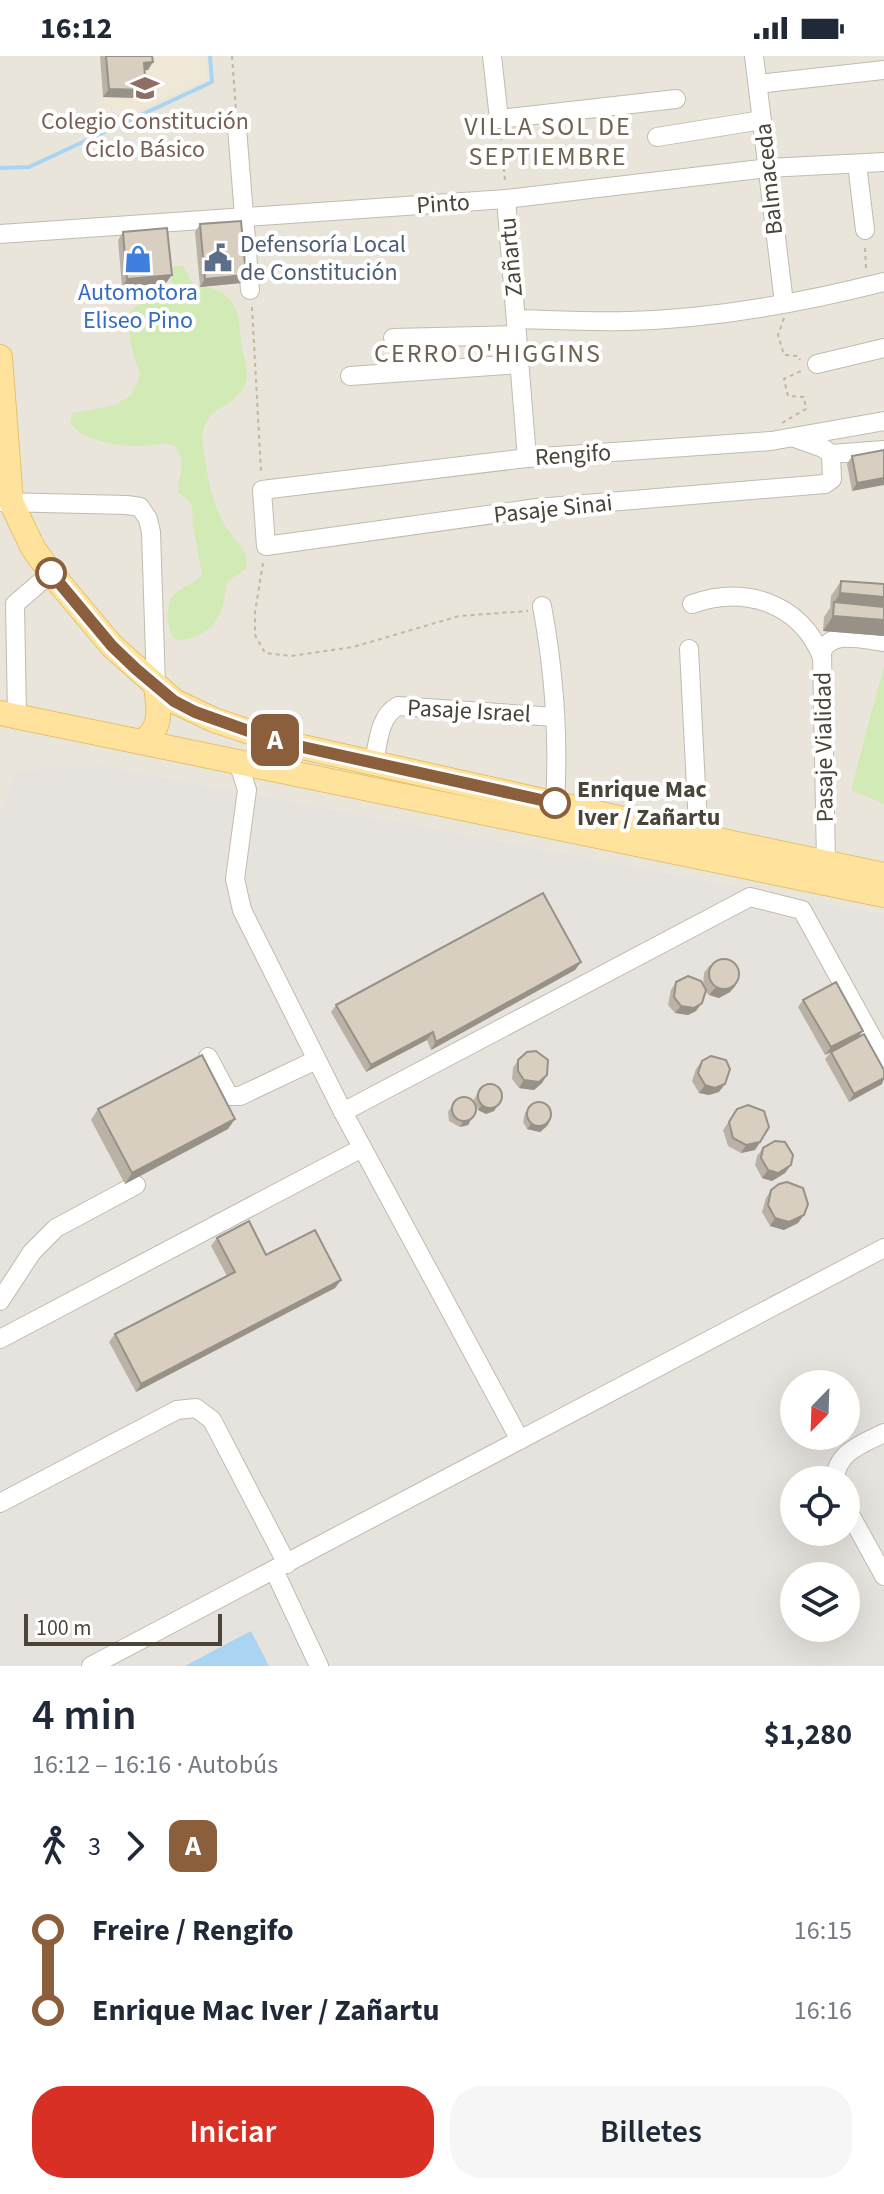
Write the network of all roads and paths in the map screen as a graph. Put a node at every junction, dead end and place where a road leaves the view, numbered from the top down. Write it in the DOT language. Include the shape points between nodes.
graph roads {
  1 [pos="232,56"];
  2 [pos="492,56"];
  3 [pos="754,56"];
  4 [pos="884,70"];
  5 [pos="758,84"];
  6 [pos="676,99"];
  7 [pos="499,119"];
  8 [pos="762,120"];
  9 [pos="237,128"];
  10 [pos="657,137"];
  11 [pos="884,162"];
  12 [pos="857,164"];
  13 [pos="768,168"];
  14 [pos="506,199"];
  15 [pos="244,218"];
  16 [pos="865,230"];
  17 [pos="0,234"];
  18 [pos="876,284"];
  19 [pos="250,290"];
  20 [pos="784,303"];
  21 [pos="516,327"];
  22 [pos="393,338"];
  23 [pos="884,348"];
  24 [pos="0,357"];
  25 [pos="519,364"];
  26 [pos="817,364"];
  27 [pos="350,376"];
  28 [pos="884,421"];
  29 [pos="3,428"];
  30 [pos="789,439"];
  31 [pos="884,450"];
  32 [pos="831,454"];
  33 [pos="527,458"];
  34 [pos="262,490"];
  35 [pos="5,502"];
  36 [pos="266,546"];
  37 [pos="51,573"];
  38 [pos="692,604"];
  39 [pos="542,606"];
  40 [pos="884,642"];
  41 [pos="689,649"];
  42 [pos="822,657"];
  43 [pos="156,686"];
  44 [pos="8,714"];
  45 [pos="555,717"];
  46 [pos="214,720"];
  47 [pos="142,742"];
  48 [pos="306,748"];
  49 [pos="238,762"];
  50 [pos="374,763"];
  51 [pos="270,769"];
  52 [pos="247,790"];
  53 [pos="514,794"];
  54 [pos="555,803"];
  55 [pos="510,818"];
  56 [pos="699,846"];
  57 [pos="826,863"];
  58 [pos="884,875"];
  59 [pos="884,895"];
  60 [pos="208,1057"];
  61 [pos="884,1059"];
  62 [pos="316,1060"];
  63 [pos="343,1112"];
  64 [pos="362,1148"];
  65 [pos="136,1185"];
  66 [pos="884,1248"];
  67 [pos="9,1272"];
  68 [pos="0,1301"];
  69 [pos="1,1337"];
  70 [pos="884,1433"];
  71 [pos="520,1440"];
  72 [pos="837,1466"];
  73 [pos="0,1503"];
  74 [pos="860,1532"];
  75 [pos="280,1567"];
  76 [pos="884,1576"];
  77 [pos="91,1666"];
  78 [pos="319,1666"];
  1 -- 9 [label="path"];
  2 -- 7 [label="street"];
  3 -- 5 [label="street, Balmaceda"];
  4 -- 5 [label="street"];
  5 -- 8 [label="street, Balmaceda"];
  6 -- 7 [label="street"];
  7 -- 14 [label="path, Zañartu"];
  8 -- 10 [label="street"];
  8 -- 13 [label="street, Balmaceda"];
  9 -- 15 [label="street"];
  11 -- 12 [label="street, Pinto"];
  12 -- 13 [label="street, Pinto"];
  12 -- 16 [label="street"];
  13 -- 14 [label="street, Pinto"];
  13 -- 20 [label="street, Balmaceda"];
  14 -- 15 [label="street, Pinto"];
  14 -- 21 [label="street, Zañartu"];
  15 -- 17 [label="street, Pinto"];
  15 -- 19 [label="street"];
  16 -- 18 [label="path"];
  18 -- 20 [label="street"];
  19 -- 34 [label="path"];
  20 -- 21 [label="street" via="699,316"];
  20 -- 30 [label="path" via="785,323 778,335 784,355 798,356 805,370 784,379 788,396 804,397 806,409 782,422"];
  21 -- 22 [label="street"];
  21 -- 25 [label="street, Zañartu"];
  23 -- 26 [label="street"];
  24 -- 29 [label="main road"];
  25 -- 27 [label="street"];
  25 -- 33 [label="street, Zañartu"];
  28 -- 30 [label="street, Rengifo"];
  29 -- 35 [label="main road"];
  30 -- 32 [label="street"];
  30 -- 33 [label="street, Rengifo"];
  31 -- 32 [label="street"];
  32 -- 36 [label="street, Pasaje Sinai" via="832,479 825,484 537,508"];
  33 -- 34 [label="street, Rengifo"];
  34 -- 36 [label="street"];
  35 -- 37 [label="main road"];
  35 -- 43 [label="street" via="140,507 151,532"];
  36 -- 39 [label="path" via="255,612 255,635 265,653 291,656 353,647 459,616 528,612"];
  37 -- 43 [label="main road" via="112,646"];
  37 -- 44 [label="street" via="15,604"];
  38 -- 42 [label="street" via="731,595 768,601 800,621"];
  39 -- 45 [label="street"];
  40 -- 42 [label="street, Pasaje Vialidad" via="836,638 826,644"];
  41 -- 56 [label="street"];
  42 -- 57 [label="street, Pasaje Vialidad"];
  43 -- 46 [label="main road"];
  43 -- 47 [label="main road" via="159,721"];
  44 -- 47 [label="main road"];
  45 -- 50 [label="street, Pasaje Israel" via="398,706 384,719"];
  45 -- 54 [label="street"];
  46 -- 48 [label="main road"];
  46 -- 49 [label="main road"];
  47 -- 49 [label="main road"];
  48 -- 50 [label="main road"];
  48 -- 51 [label="main road"];
  49 -- 51 [label="main road"];
  49 -- 52 [label="street"];
  50 -- 53 [label="main road"];
  51 -- 52 [label="street"];
  51 -- 55 [label="main road"];
  52 -- 62 [label="street" via="235,879 242,910"];
  53 -- 54 [label="main road"];
  53 -- 55 [label="main road"];
  54 -- 56 [label="main road"];
  55 -- 56 [label="main road"];
  56 -- 57 [label="main road"];
  56 -- 59 [label="main road"];
  57 -- 58 [label="main road"];
  60 -- 62 [label="street" via="229,1096 240,1096"];
  61 -- 63 [label="street" via="802,910 750,897"];
  62 -- 63 [label="street"];
  63 -- 64 [label="street"];
  64 -- 69 [label="street"];
  64 -- 71 [label="street"];
  65 -- 67 [label="street" via="56,1228"];
  66 -- 71 [label="street"];
  67 -- 68 [label="street"];
  70 -- 72 [label="street" via="845,1455"];
  71 -- 75 [label="street"];
  73 -- 75 [label="street" via="177,1410 196,1408 212,1420"];
  74 -- 76 [label="street"];
  75 -- 77 [label="street"];
  75 -- 78 [label="street"];
}
